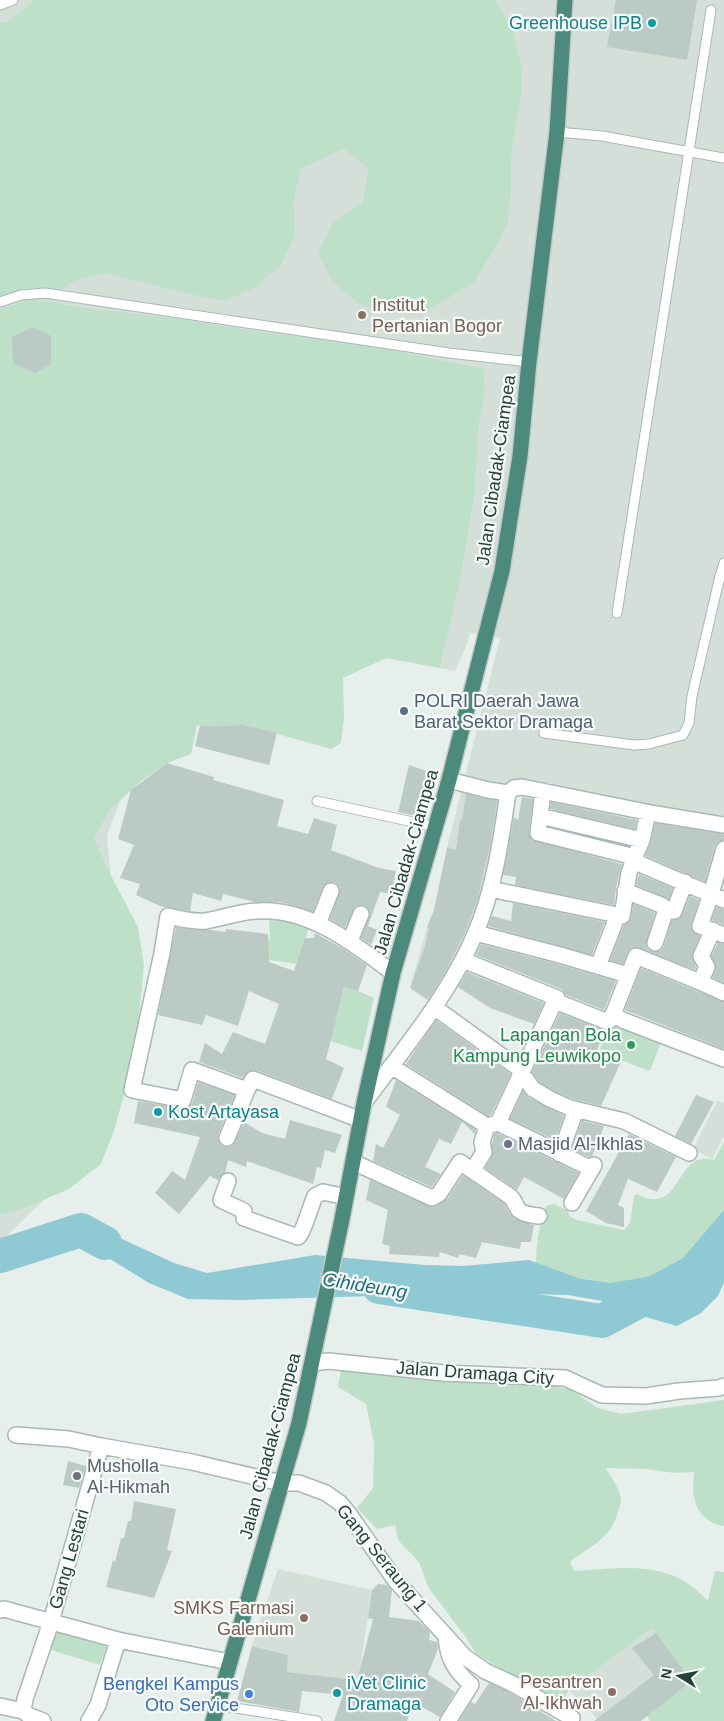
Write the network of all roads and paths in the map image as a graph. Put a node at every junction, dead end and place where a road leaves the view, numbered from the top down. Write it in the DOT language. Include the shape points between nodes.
graph roads {
  1 [pos="13,0"];
  2 [pos="557,0"];
  3 [pos="565,0"];
  4 [pos="0,5"];
  5 [pos="711,10"];
  6 [pos="564,15"];
  7 [pos="557,132"];
  8 [pos="689,153"];
  9 [pos="724,158"];
  10 [pos="0,302"];
  11 [pos="529,362"];
  12 [pos="724,563"];
  13 [pos="722,577"];
  14 [pos="618,613"];
  15 [pos="544,733"];
  16 [pos="449,780"];
  17 [pos="543,791"];
  18 [pos="508,793"];
  19 [pos="317,801"];
  20 [pos="648,812"];
  21 [pos="540,816"];
  22 [pos="724,825"];
  23 [pos="436,827"];
  24 [pos="642,840"];
  25 [pos="724,849"];
  26 [pos="634,859"];
  27 [pos="685,882"];
  28 [pos="490,889"];
  29 [pos="331,891"];
  30 [pos="625,891"];
  31 [pos="718,897"];
  32 [pos="666,911"];
  33 [pos="361,914"];
  34 [pos="616,915"];
  35 [pos="318,924"];
  36 [pos="476,933"];
  37 [pos="719,933"];
  38 [pos="350,941"];
  39 [pos="655,943"];
  40 [pos="463,960"];
  41 [pos="598,966"];
  42 [pos="393,973"];
  43 [pos="628,975"];
  44 [pos="700,982"];
  45 [pos="724,993"];
  46 [pos="557,998"];
  47 [pos="434,1008"];
  48 [pos="614,1012"];
  49 [pos="724,1059"];
  50 [pos="391,1066"];
  51 [pos="522,1074"];
  52 [pos="247,1090"];
  53 [pos="364,1103"];
  54 [pos="576,1110"];
  55 [pos="361,1120"];
  56 [pos="493,1124"];
  57 [pos="227,1138"];
  58 [pos="689,1153"];
  59 [pos="560,1154"];
  60 [pos="353,1162"];
  61 [pos="473,1170"];
  62 [pos="228,1181"];
  63 [pos="346,1197"];
  64 [pos="572,1203"];
  65 [pos="539,1216"];
  66 [pos="312,1363"];
  67 [pos="724,1386"];
  68 [pos="16,1435"];
  69 [pos="101,1446"];
  70 [pos="281,1483"];
  71 [pos="0,1610"];
  72 [pos="51,1622"];
  73 [pos="446,1636"];
  74 [pos="118,1640"];
  75 [pos="229,1662"];
  76 [pos="217,1705"];
  77 [pos="0,1706"];
  78 [pos="23,1711"];
  79 [pos="571,1719"];
  80 [pos="43,1721"];
  81 [pos="89,1721"];
  82 [pos="213,1721"];
  83 [pos="317,1721"];
  84 [pos="448,1721"];
  1 -- 4 [label="lane"];
  2 -- 6 [label="lane"];
  3 -- 6 [label="highway, Jalan Cibadak-Ciampea"];
  5 -- 8 [label="lane"];
  6 -- 7 [label="highway, Jalan Cibadak-Ciampea"];
  7 -- 8 [label="lane" via="602,136"];
  7 -- 11 [label="highway, Jalan Cibadak-Ciampea"];
  8 -- 9 [label="lane"];
  8 -- 14 [label="lane"];
  10 -- 11 [label="lane" via="21,295 45,293"];
  11 -- 16 [label="highway, Jalan Cibadak-Ciampea" via="520,456 502,570"];
  12 -- 13 [label="lane"];
  13 -- 15 [label="lane" via="683,736 634,744"];
  16 -- 18 [label="street"];
  16 -- 23 [label="highway, Jalan Cibadak-Ciampea"];
  17 -- 18 [label="street" via="522,787"];
  17 -- 20 [label="street"];
  17 -- 21 [label="street"];
  18 -- 28 [label="street"];
  19 -- 23 [label="lane"];
  20 -- 22 [label="street"];
  20 -- 24 [label="street"];
  21 -- 24 [label="street"];
  21 -- 26 [label="street" via="538,833"];
  23 -- 42 [label="highway, Jalan Cibadak-Ciampea"];
  24 -- 26 [label="street"];
  25 -- 31 [label="street"];
  26 -- 27 [label="street"];
  26 -- 30 [label="street"];
  27 -- 31 [label="street"];
  27 -- 32 [label="street" via="674,911"];
  28 -- 34 [label="street"];
  28 -- 36 [label="street"];
  29 -- 35 [label="street"];
  30 -- 32 [label="street" via="661,905"];
  30 -- 34 [label="street" via="622,916"];
  31 -- 37 [label="street" via="700,926"];
  32 -- 39 [label="street"];
  33 -- 38 [label="street"];
  34 -- 41 [label="street"];
  35 -- 38 [label="street"];
  35 -- 52 [label="street" via="261,910 204,921 168,916 132,1090 183,1100 192,1070"];
  36 -- 40 [label="street"];
  36 -- 41 [label="street"];
  37 -- 44 [label="street" via="701,956 707,967"];
  38 -- 42 [label="street"];
  40 -- 46 [label="street"];
  40 -- 47 [label="street"];
  41 -- 43 [label="street"];
  42 -- 53 [label="highway, Jalan Cibadak-Ciampea"];
  43 -- 44 [label="street" via="636,956"];
  43 -- 48 [label="street"];
  44 -- 45 [label="street"];
  47 -- 50 [label="street"];
  47 -- 51 [label="street" via="517,1067"];
  48 -- 49 [label="street" via="624,1021"];
  48 -- 51 [label="street" via="608,1022 555,1001"];
  50 -- 53 [label="street"];
  50 -- 56 [label="street"];
  51 -- 54 [label="street" via="533,1089"];
  51 -- 56 [label="street"];
  52 -- 55 [label="street" via="253,1079"];
  52 -- 57 [label="street"];
  53 -- 55 [label="highway, Jalan Cibadak-Ciampea"];
  54 -- 58 [label="street" via="624,1120"];
  54 -- 59 [label="street"];
  55 -- 60 [label="highway, Jalan Cibadak-Ciampea"];
  56 -- 59 [label="street"];
  56 -- 61 [label="street" via="482,1142 484,1152"];
  59 -- 64 [label="street" via="593,1167"];
  60 -- 61 [label="street" via="432,1198 440,1194 460,1162"];
  60 -- 63 [label="highway, Jalan Cibadak-Ciampea"];
  61 -- 65 [label="street" via="511,1197 517,1210"];
  62 -- 63 [label="street" via="221,1200 244,1212 244,1218 298,1237 302,1234 315,1196 323,1192"];
  63 -- 66 [label="highway, Jalan Cibadak-Ciampea"];
  66 -- 67 [label="street, Jalan Dramaga City" via="328,1361 443,1373 565,1378 602,1395 646,1396"];
  66 -- 70 [label="highway, Jalan Cibadak-Ciampea"];
  68 -- 69 [label="street" via="70,1439"];
  69 -- 70 [label="street" via="192,1462"];
  69 -- 72 [label="street, Gang Lestari"];
  70 -- 73 [label="street, Gang Seraung 1" via="298,1483 326,1493 340,1503 396,1580"];
  70 -- 75 [label="highway, Jalan Cibadak-Ciampea"];
  71 -- 72 [label="street"];
  72 -- 74 [label="street"];
  72 -- 78 [label="street, Gang Lestari" via="24,1699"];
  73 -- 79 [label="street, Gang Seraung 1" via="476,1665"];
  73 -- 84 [label="street" via="451,1661 471,1685"];
  74 -- 75 [label="street"];
  74 -- 81 [label="street" via="98,1705"];
  75 -- 76 [label="highway, Jalan Cibadak-Ciampea"];
  76 -- 82 [label="highway, Jalan Cibadak-Ciampea"];
  76 -- 83 [label="lane"];
  77 -- 78 [label="street"];
  78 -- 80 [label="street"];
}
